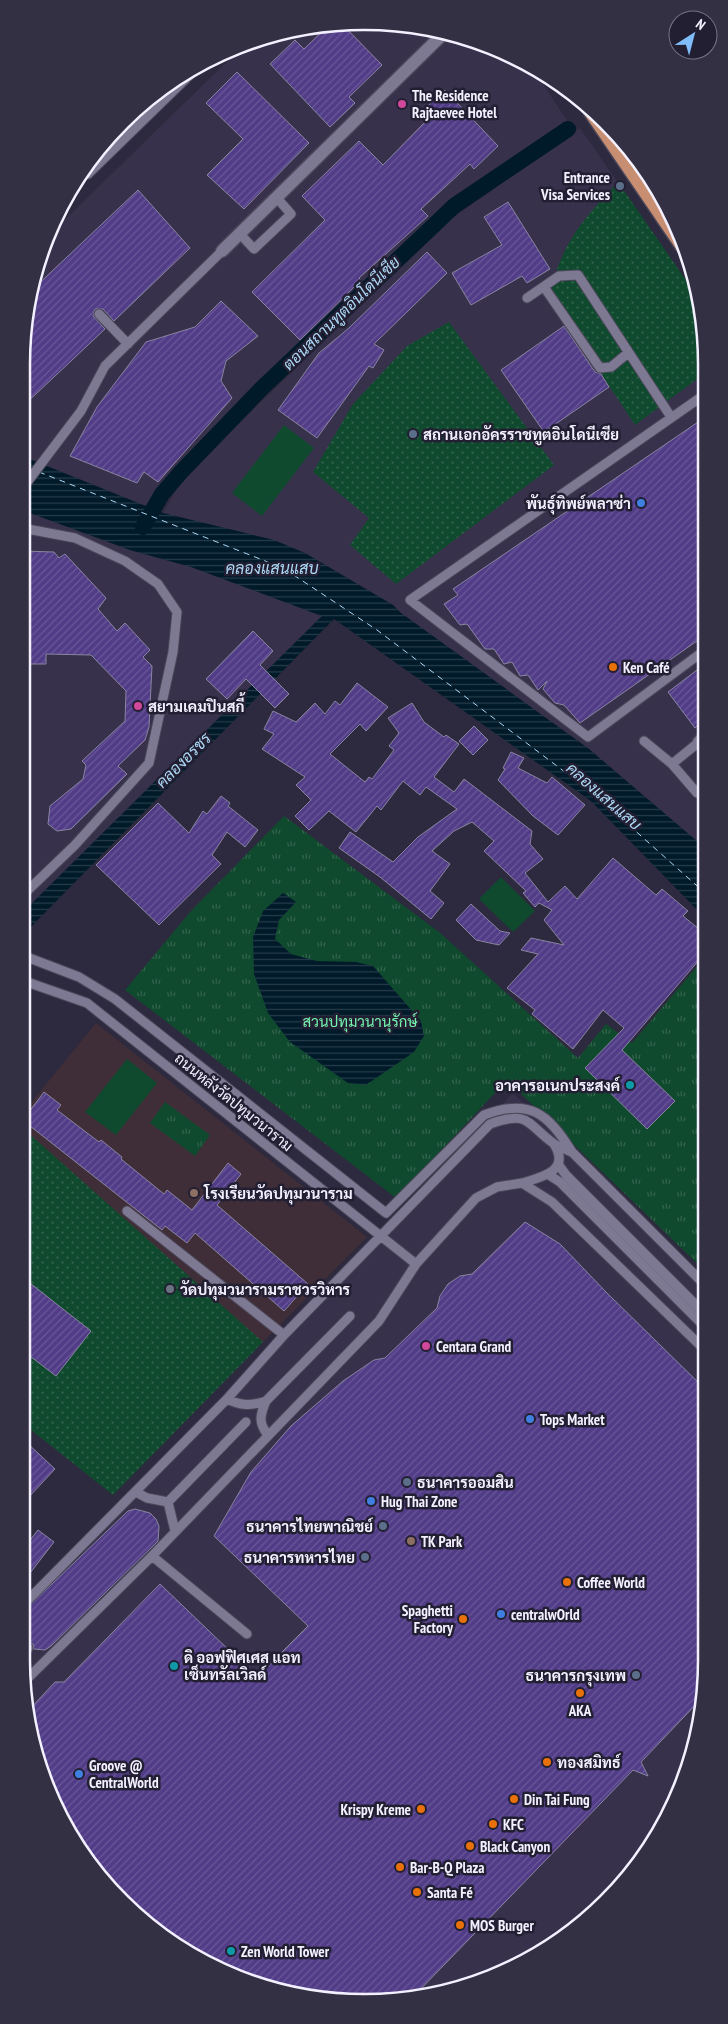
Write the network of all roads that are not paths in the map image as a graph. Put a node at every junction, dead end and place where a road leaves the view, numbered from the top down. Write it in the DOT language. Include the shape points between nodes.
graph roads {
  1 [pos="439,38"];
  2 [pos="179,85"];
  3 [pos="603,132"];
  4 [pos="92,170"];
  5 [pos="277,198"];
  6 [pos="670,230"];
  7 [pos="240,234"];
  8 [pos="222,251"];
  9 [pos="544,287"];
  10 [pos="527,298"];
  11 [pos="99,314"];
  12 [pos="128,344"];
  13 [pos="628,353"];
  14 [pos="698,399"];
  15 [pos="671,418"];
  16 [pos="30,478"];
  17 [pos="30,530"];
  18 [pos="698,654"];
  19 [pos="644,741"];
  20 [pos="698,743"];
  21 [pos="672,764"];
  22 [pos="697,793"];
  23 [pos="30,888"];
  24 [pos="30,958"];
  25 [pos="30,983"];
  26 [pos="554,1143"];
  27 [pos="572,1152"];
  28 [pos="558,1164"];
  29 [pos="549,1176"];
  30 [pos="522,1182"];
  31 [pos="127,1211"];
  32 [pos="380,1236"];
  33 [pos="416,1264"];
  34 [pos="698,1278"];
  35 [pos="698,1307"];
  36 [pos="350,1316"];
  37 [pos="698,1320"];
  38 [pos="284,1336"];
  39 [pos="698,1343"];
  40 [pos="227,1399"];
  41 [pos="266,1401"];
  42 [pos="246,1422"];
  43 [pos="268,1435"];
  44 [pos="136,1492"];
  45 [pos="168,1502"];
  46 [pos="175,1531"];
  47 [pos="152,1556"];
  48 [pos="30,1598"];
  49 [pos="247,1634"];
  50 [pos="31,1675"];
  1 -- 5 [label="street"];
  2 -- 4 [label="lane"];
  3 -- 6 [label="main road"];
  5 -- 7 [label="street"];
  5 -- 7 [label="lane" via="291,214 254,249"];
  7 -- 8 [label="street"];
  8 -- 12 [label="lane"];
  9 -- 10 [label="lane"];
  9 -- 13 [label="lane" via="559,276 578,276"];
  9 -- 13 [label="lane" via="600,368 611,366"];
  11 -- 12 [label="lane"];
  12 -- 16 [label="lane" via="105,366 80,411"];
  13 -- 15 [label="lane"];
  14 -- 15 [label="lane"];
  15 -- 18 [label="lane" via="410,600 588,737"];
  17 -- 23 [label="lane" via="75,538 125,561 158,584 177,612 173,652 149,763 75,845"];
  19 -- 21 [label="lane"];
  20 -- 21 [label="lane"];
  21 -- 22 [label="lane"];
  24 -- 27 [label="lane, ถนนหลังวัดปทุมวนาราม" via="79,977 115,999 386,1213 484,1115 503,1108 524,1107 541,1115 562,1136"];
  25 -- 32 [label="lane, ถนนหลังวัดปทุมวนาราม" via="87,1003"];
  26 -- 27 [label="lane"];
  26 -- 28 [label="lane" via="559,1152"];
  26 -- 32 [label="lane" via="534,1124 522,1118 490,1124"];
  27 -- 34 [label="lane"];
  28 -- 29 [label="lane"];
  28 -- 35 [label="lane"];
  29 -- 30 [label="lane"];
  29 -- 37 [label="lane" via="560,1182"];
  30 -- 33 [label="lane" via="497,1187 476,1198"];
  30 -- 39 [label="lane" via="552,1202"];
  31 -- 38 [label="lane"];
  32 -- 33 [label="lane, ถนนหลังวัดปทุมวนาราม"];
  32 -- 38 [label="lane"];
  33 -- 43 [label="lane" via="379,1321"];
  36 -- 41 [label="lane"];
  38 -- 40 [label="lane"];
  40 -- 41 [label="lane" via="239,1405"];
  40 -- 44 [label="lane"];
  41 -- 43 [label="lane" via="260,1416 261,1427"];
  42 -- 45 [label="lane"];
  43 -- 46 [label="lane"];
  44 -- 45 [label="lane"];
  44 -- 48 [label="lane"];
  45 -- 46 [label="lane"];
  46 -- 47 [label="lane"];
  47 -- 49 [label="lane"];
  47 -- 50 [label="lane"];
}
